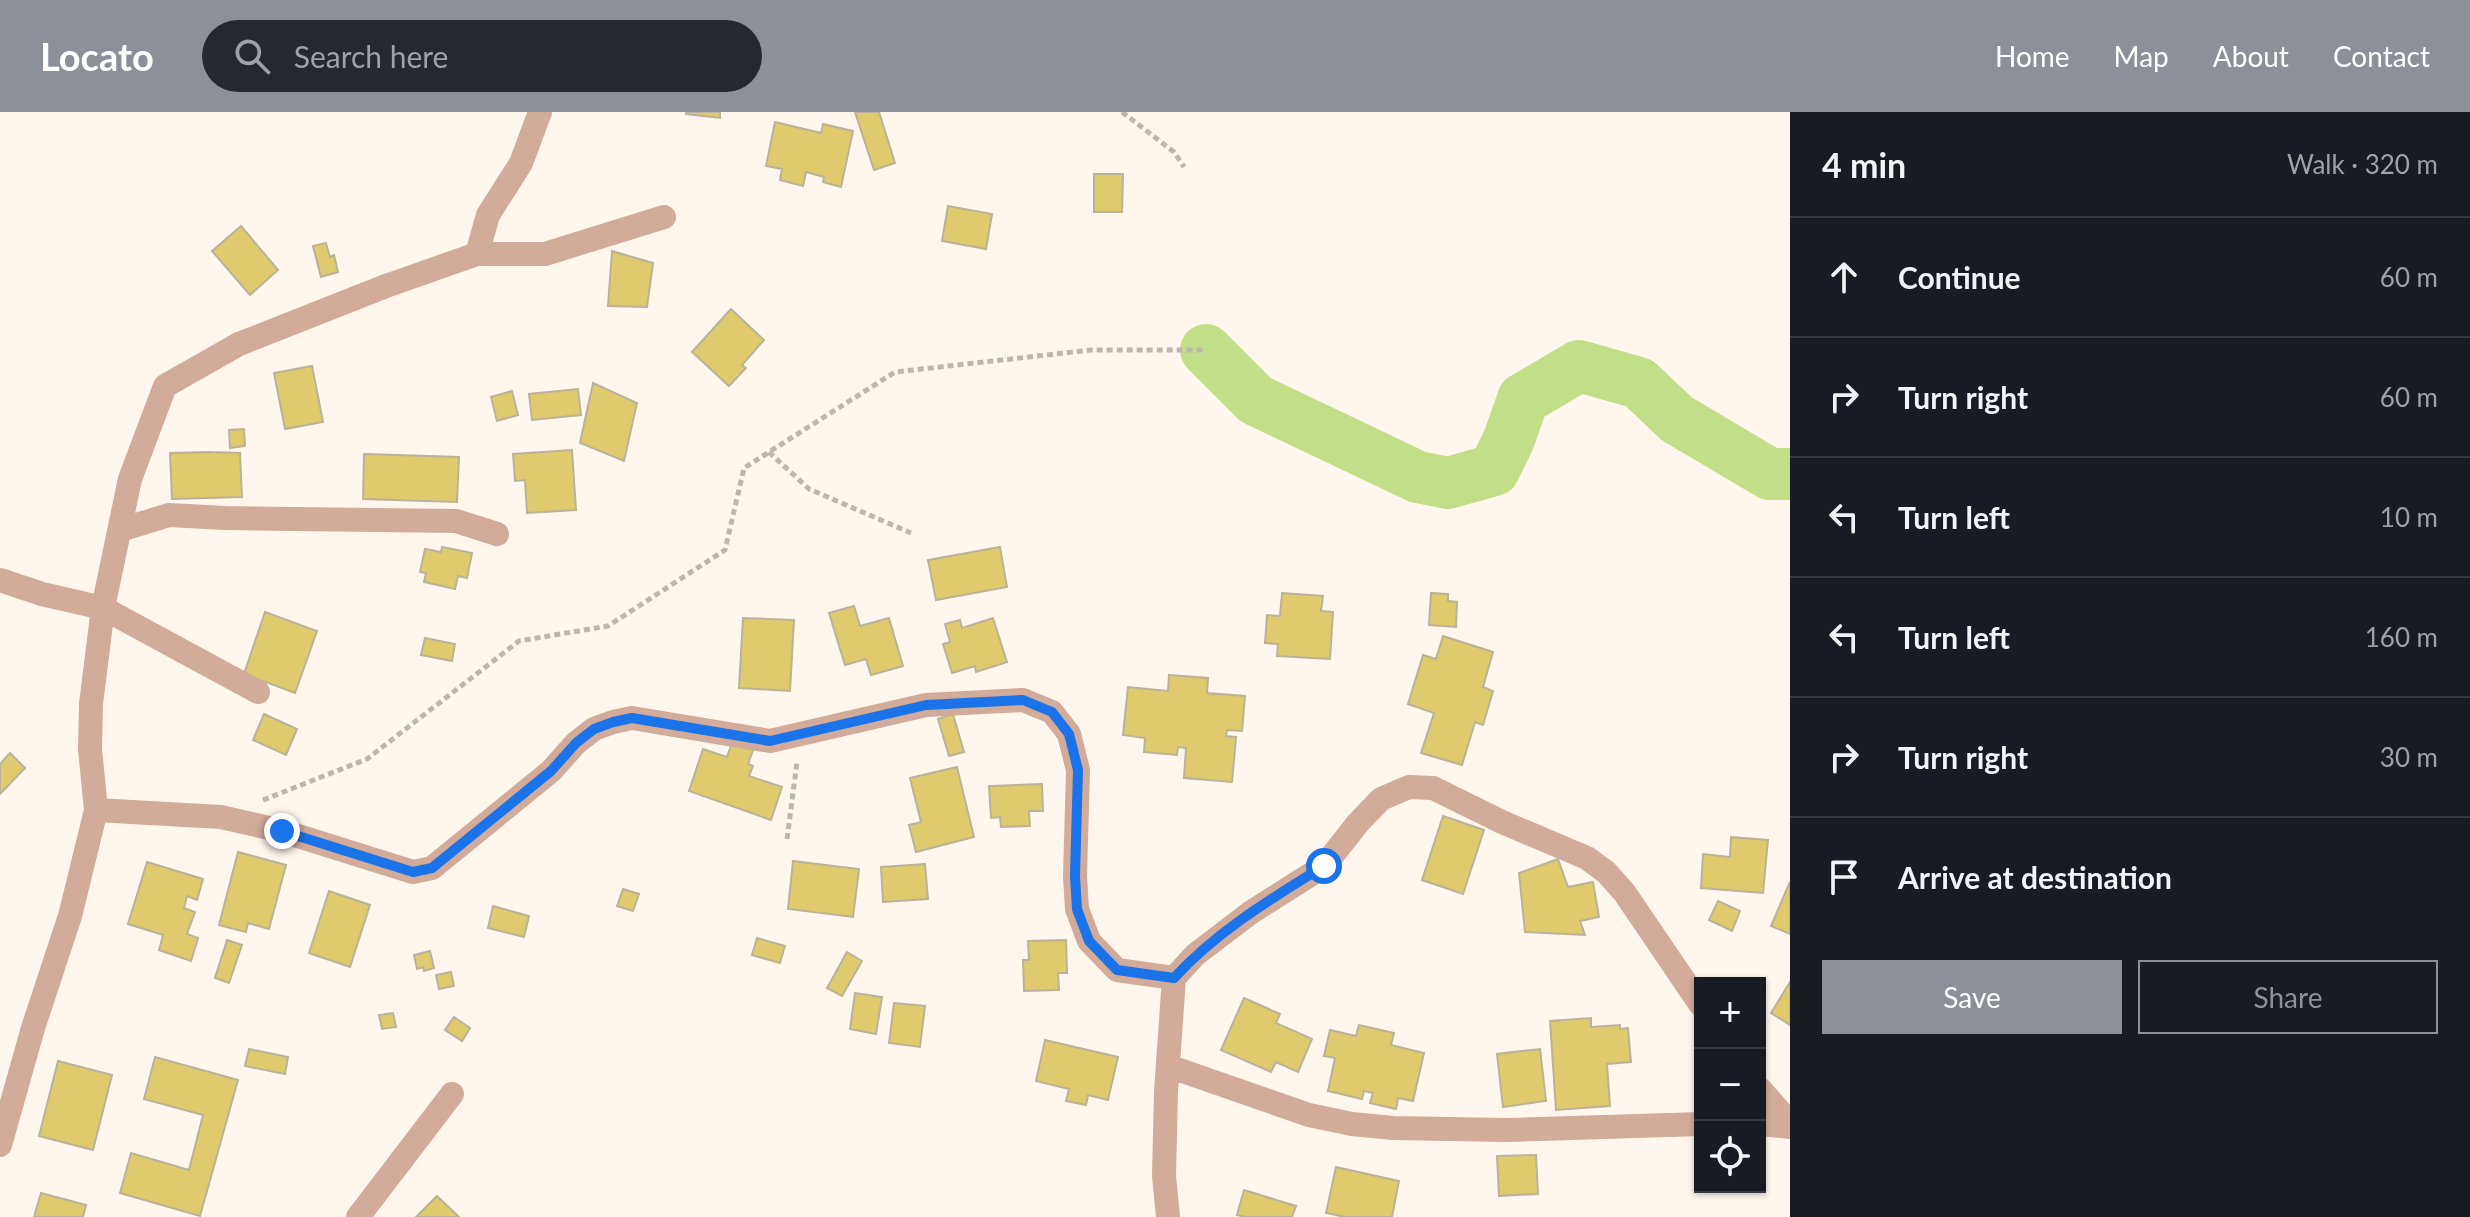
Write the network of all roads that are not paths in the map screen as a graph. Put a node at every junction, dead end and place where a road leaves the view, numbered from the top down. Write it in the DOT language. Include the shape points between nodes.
graph roads {
  1 [pos="540,112"];
  2 [pos="664,217"];
  3 [pos="477,254"];
  4 [pos="120,530"];
  5 [pos="497,534"];
  6 [pos="0,580"];
  7 [pos="103,608"];
  8 [pos="258,692"];
  9 [pos="96,810"];
  10 [pos="1174,978"];
  11 [pos="1694,995"];
  12 [pos="1168,1066"];
  13 [pos="452,1094"];
  14 [pos="1766,1096"];
  15 [pos="1694,1124"];
  16 [pos="1766,1124"];
  17 [pos="1790,1125"];
  18 [pos="0,1145"];
  19 [pos="358,1217"];
  20 [pos="1168,1217"];
  1 -- 3 [label="street" via="521,163 488,215"];
  2 -- 3 [label="street" via="545,254"];
  3 -- 4 [label="street" via="239,344 165,386 137,455"];
  4 -- 5 [label="street" via="169,515 456,521"];
  4 -- 7 [label="street"];
  6 -- 7 [label="street"];
  7 -- 8 [label="street"];
  7 -- 9 [label="street" via="91,704"];
  9 -- 10 [label="street" via="221,817 413,872 432,868 551,771 576,743 613,722 632,718 770,741 926,705 1023,700 1052,712 1069,734 1078,770 1077,909 1089,941 1117,970"];
  9 -- 18 [label="street" via="70,916"];
  10 -- 11 [label="street" via="1250,913 1324,866 1381,799 1409,787 1433,788 1587,858 1624,892"];
  10 -- 12 [label="street"];
  12 -- 15 [label="street" via="1309,1115 1352,1124 1507,1130"];
  12 -- 20 [label="street"];
  13 -- 19 [label="street"];
  14 -- 17 [label="street"];
  16 -- 17 [label="street"];
}
